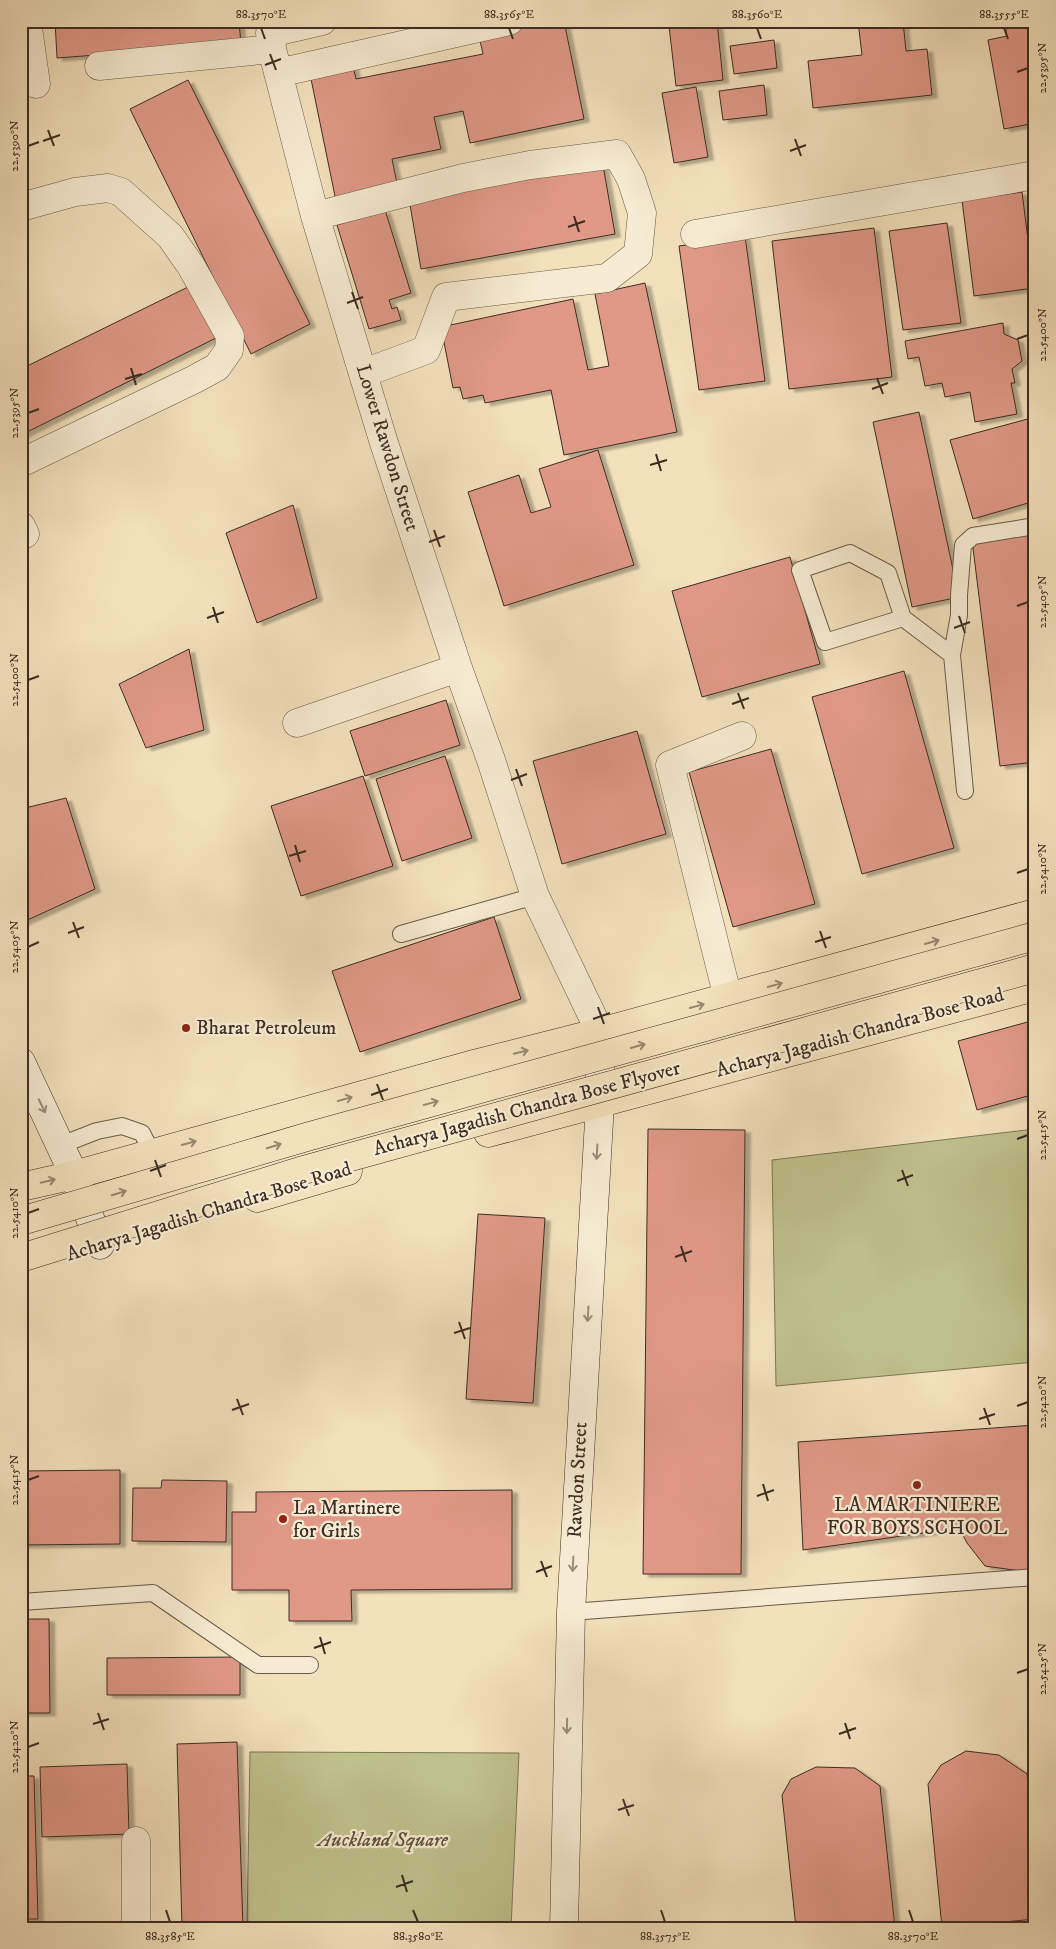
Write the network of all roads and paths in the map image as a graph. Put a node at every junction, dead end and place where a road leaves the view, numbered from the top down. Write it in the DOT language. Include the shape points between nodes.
graph roads {
  1 [pos="27,21"];
  2 [pos="322,21"];
  3 [pos="509,21"];
  4 [pos="272,44"];
  5 [pos="99,66"];
  6 [pos="36,84"];
  7 [pos="1035,175"];
  8 [pos="21,207"];
  9 [pos="315,216"];
  10 [pos="695,234"];
  11 [pos="364,373"];
  12 [pos="21,462"];
  13 [pos="21,526"];
  14 [pos="1035,526"];
  15 [pos="21,536"];
  16 [pos="904,618"];
  17 [pos="952,655"];
  18 [pos="458,668"];
  19 [pos="297,723"];
  20 [pos="742,736"];
  21 [pos="966,791"];
  22 [pos="535,896"];
  23 [pos="1035,913"];
  24 [pos="401,934"];
  25 [pos="1035,936"];
  26 [pos="1035,968"];
  27 [pos="1035,987"];
  28 [pos="728,998"];
  29 [pos="600,1032"];
  30 [pos="21,1062"];
  31 [pos="600,1103"];
  32 [pos="61,1145"];
  33 [pos="152,1153"];
  34 [pos="74,1175"];
  35 [pos="21,1187"];
  36 [pos="174,1211"];
  37 [pos="21,1221"];
  38 [pos="100,1245"];
  39 [pos="21,1258"];
  40 [pos="21,1269"];
  41 [pos="1035,1577"];
  42 [pos="21,1602"];
  43 [pos="571,1612"];
  44 [pos="310,1664"];
  45 [pos="136,1840"];
  46 [pos="136,1928"];
  47 [pos="564,1928"];
  1 -- 6 [label="street"];
  2 -- 4 [label="street"];
  3 -- 4 [label="street"];
  4 -- 5 [label="street"];
  4 -- 9 [label="street, Lower Rawdon Street"];
  7 -- 10 [label="street"];
  8 -- 12 [label="street" via="75,192 108,188 121,192 170,236 191,266 230,336 229,350 217,366"];
  9 -- 11 [label="street, Lower Rawdon Street"];
  9 -- 11 [label="street" via="463,178 530,165 617,154 631,179 642,213 638,254 607,278 446,297 426,350"];
  11 -- 18 [label="street, Lower Rawdon Street"];
  13 -- 15 [label="street" via="26,534"];
  14 -- 17 [label="lane" via="973,536 963,545 959,614"];
  16 -- 16 [label="lane" via="888,573 850,553 800,570 825,642"];
  16 -- 17 [label="lane"];
  17 -- 21 [label="lane"];
  18 -- 19 [label="street"];
  18 -- 22 [label="street, Lower Rawdon Street"];
  20 -- 28 [label="street" via="670,765"];
  22 -- 24 [label="lane"];
  22 -- 29 [label="street, Lower Rawdon Street"];
  28 -- 23 [label="main road, one-way"];
  37 -- 25 [label="main road, Acharya Jagadish Chandra Bose Flyover, one-way, bridge" via="310,1136"];
  26 -- 36 [label="main road, Acharya Jagadish Chandra Bose Flyover, bridge" via="300,1171"];
  27 -- 31 [label="main road, Acharya Jagadish Chandra Bose Road"];
  29 -- 28 [label="main road, one-way"];
  29 -- 31 [label="street, Rawdon Street"];
  33 -- 29 [label="main road, one-way"];
  30 -- 32 [label="street, one-way"];
  31 -- 38 [label="main road, Acharya Jagadish Chandra Bose Road" via="369,1165"];
  31 -- 43 [label="street, Rawdon Street, one-way"];
  32 -- 33 [label="lane" via="97,1131 122,1126 142,1133"];
  32 -- 34 [label="street"];
  33 -- 34 [label="main road"];
  35 -- 34 [label="main road, one-way"];
  34 -- 38 [label="street"];
  36 -- 39 [label="main road, Acharya Jagadish Chandra Bose Flyover, bridge"];
  36 -- 40 [label="main road, bridge" via="124,1233"];
  38 -- 40 [label="main road, Acharya Jagadish Chandra Bose Road"];
  41 -- 43 [label="lane"];
  42 -- 44 [label="lane" via="153,1593 258,1665"];
  43 -- 47 [label="street, Rawdon Street, one-way"];
  45 -- 46 [label="street"];
}
